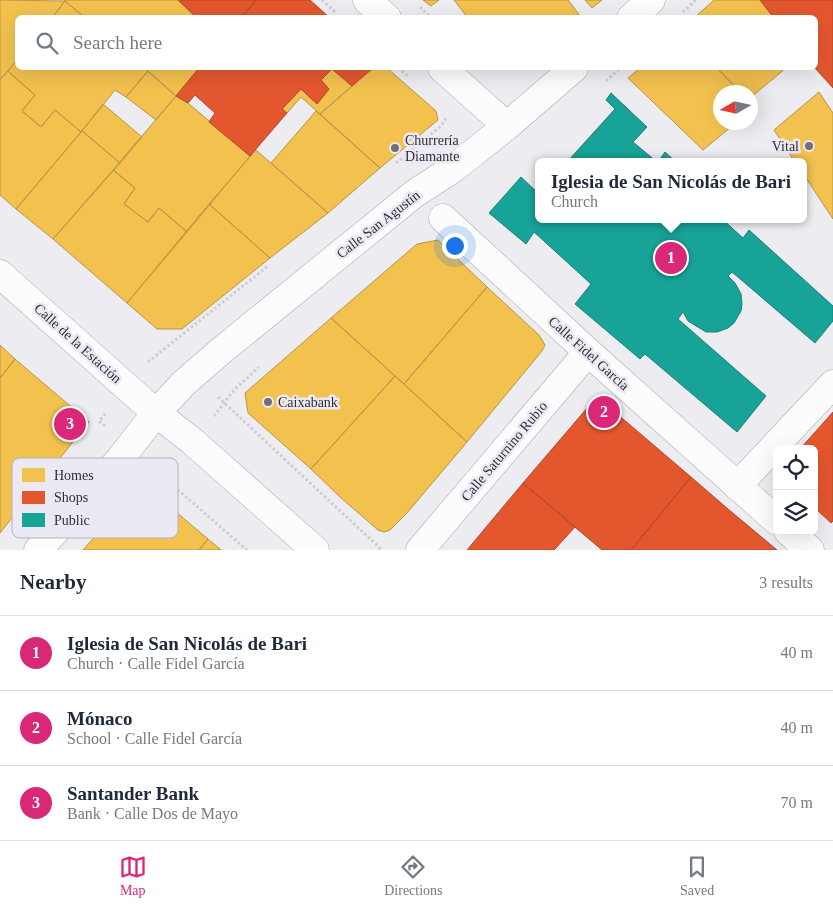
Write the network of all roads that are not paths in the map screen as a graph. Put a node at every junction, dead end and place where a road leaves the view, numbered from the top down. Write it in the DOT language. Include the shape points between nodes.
graph roads {
  1 [pos="367,0"];
  2 [pos="651,0"];
  3 [pos="384,15"];
  4 [pos="634,15"];
  5 [pos="444,70"];
  6 [pos="572,70"];
  7 [pos="507,126"];
  8 [pos="443,218"];
  9 [pos="0,274"];
  10 [pos="588,352"];
  11 [pos="833,384"];
  12 [pos="156,413"];
  13 [pos="119,458"];
  14 [pos="737,486"];
  15 [pos="773,518"];
  16 [pos="793,535"];
  17 [pos="49,538"];
  18 [pos="38,550"];
  19 [pos="315,550"];
  20 [pos="420,550"];
  21 [pos="810,550"];
  1 -- 3 [label="street"];
  2 -- 4 [label="street"];
  5 -- 7 [label="street"];
  6 -- 7 [label="street, Calle San Agustín"];
  7 -- 12 [label="street, Calle San Agustín" via="454,168 414,194 222,350"];
  8 -- 10 [label="street, Calle Fidel García"];
  9 -- 12 [label="street, Calle de la Estación"];
  10 -- 14 [label="street, Calle Fidel García"];
  10 -- 20 [label="street, Calle Saturnino Rubio"];
  11 -- 14 [label="street"];
  12 -- 13 [label="street, Calle San Agustín"];
  12 -- 19 [label="street, Calle de la Estación"];
  14 -- 15 [label="street, Calle Fidel García"];
  16 -- 21 [label="street"];
  17 -- 18 [label="street, Calle San Agustín"];
}
